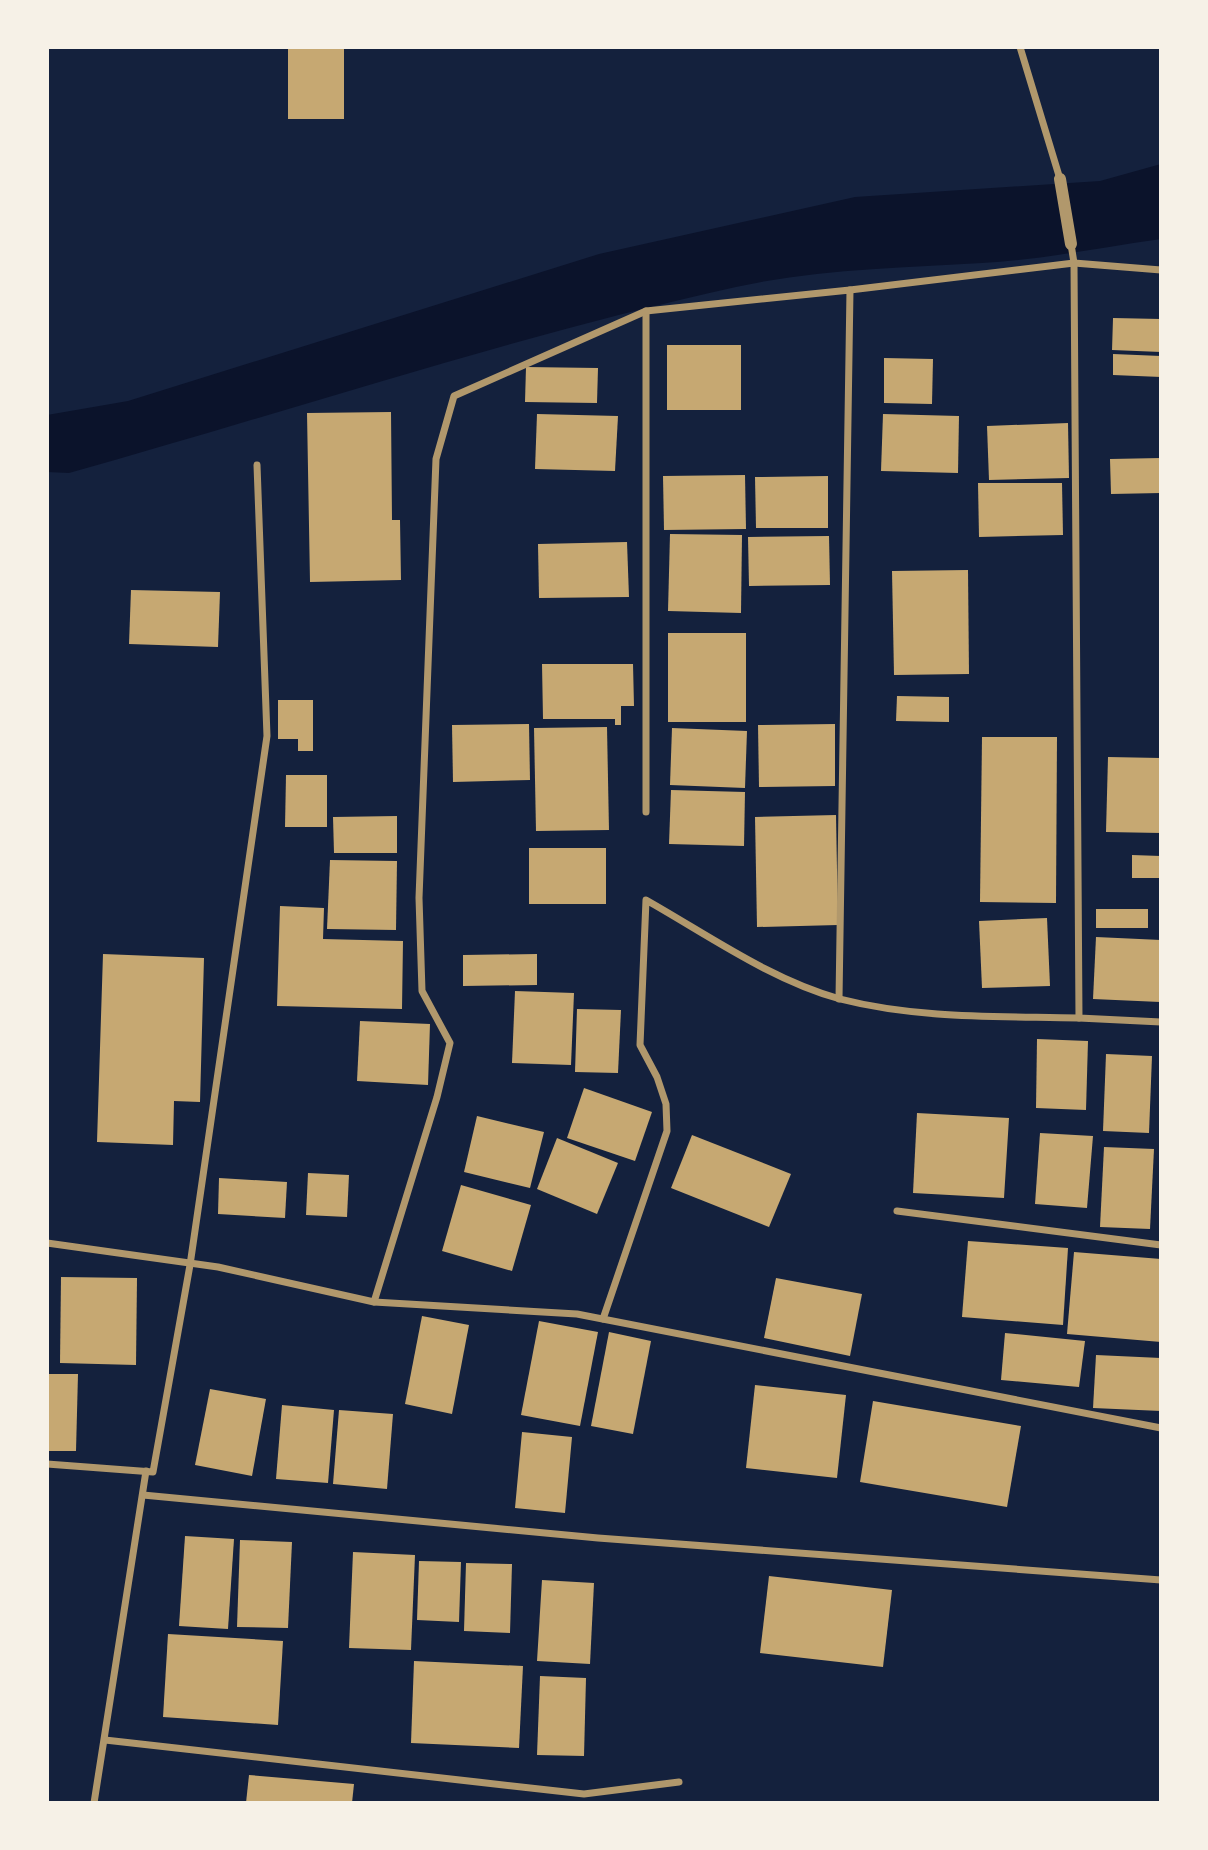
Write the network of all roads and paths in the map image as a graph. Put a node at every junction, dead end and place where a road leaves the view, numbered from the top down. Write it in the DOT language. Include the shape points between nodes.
graph roads {
  1 [pos="1020,47"];
  2 [pos="1060,179"];
  3 [pos="1071,244"];
  4 [pos="1074,263"];
  5 [pos="1161,270"];
  6 [pos="850,290"];
  7 [pos="646,311"];
  8 [pos="257,465"];
  9 [pos="646,812"];
  10 [pos="839,999"];
  11 [pos="1079,1018"];
  12 [pos="1161,1022"];
  13 [pos="897,1211"];
  14 [pos="47,1244"];
  15 [pos="1161,1245"];
  16 [pos="190,1265"];
  17 [pos="374,1302"];
  18 [pos="603,1319"];
  19 [pos="1161,1428"];
  20 [pos="47,1464"];
  21 [pos="146,1471"];
  22 [pos="142,1495"];
  23 [pos="1161,1580"];
  24 [pos="105,1740"];
  25 [pos="679,1782"];
  26 [pos="94,1803"];
  1 -- 2 [label="street"];
  2 -- 3 [label="street"];
  3 -- 4 [label="street"];
  4 -- 5 [label="street"];
  4 -- 6 [label="street"];
  4 -- 11 [label="street"];
  6 -- 7 [label="street"];
  6 -- 10 [label="street"];
  7 -- 9 [label="street"];
  7 -- 17 [label="street" via="454,396 436,459 420,938 422,991 450,1043"];
  8 -- 16 [label="street" via="267,736"];
  10 -- 11 [label="street" via="914,1013"];
  10 -- 18 [label="street" via="778,975 646,900 640,1045 666,1104 667,1131"];
  11 -- 12 [label="street"];
  13 -- 15 [label="street"];
  14 -- 16 [label="street"];
  16 -- 17 [label="street" via="218,1267"];
  16 -- 21 [label="street" via="153,1472"];
  17 -- 18 [label="street"];
  18 -- 19 [label="street"];
  20 -- 21 [label="street"];
  21 -- 22 [label="street"];
  22 -- 23 [label="street" via="598,1538"];
  22 -- 24 [label="street"];
  24 -- 25 [label="street" via="584,1794"];
  24 -- 26 [label="street"];
}
